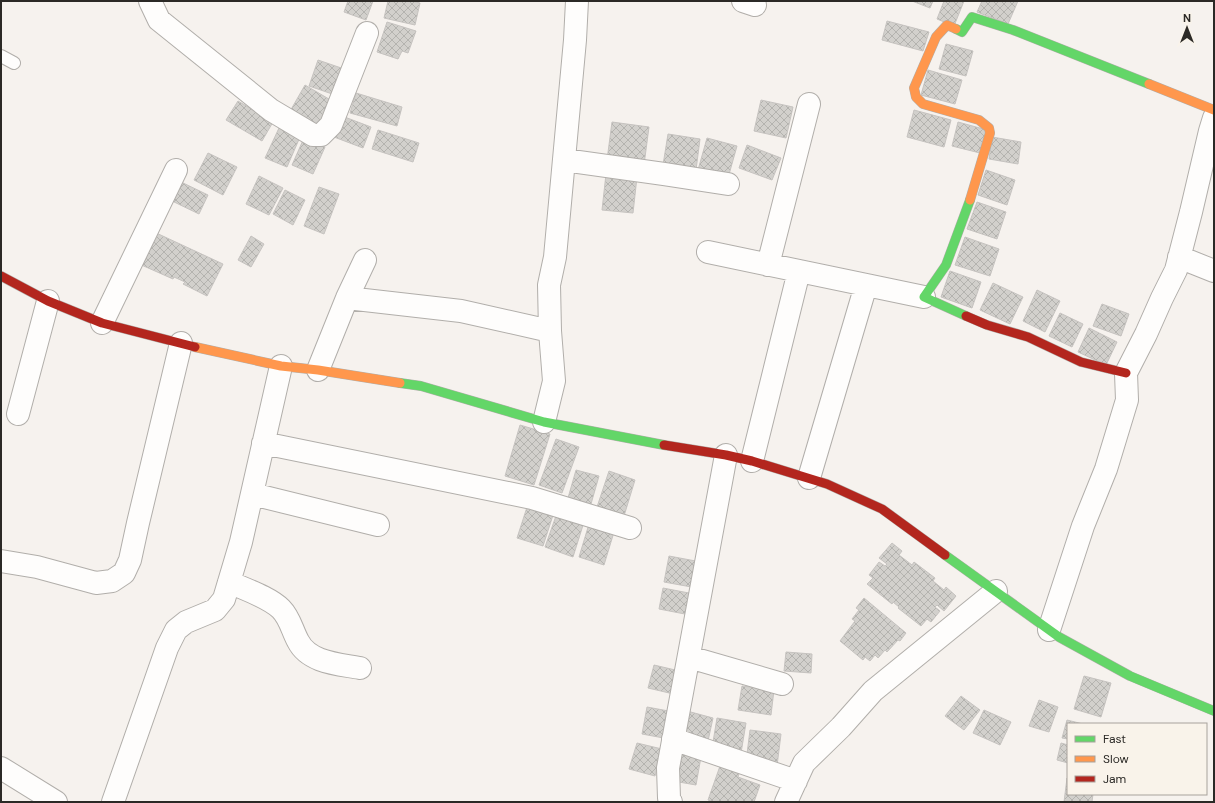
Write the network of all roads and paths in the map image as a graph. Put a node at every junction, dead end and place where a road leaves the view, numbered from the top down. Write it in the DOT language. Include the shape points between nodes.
graph roads {
  1 [pos="150,1"];
  2 [pos="577,1"];
  3 [pos="367,33"];
  4 [pos="1,56"];
  5 [pos="14,63"];
  6 [pos="809,104"];
  7 [pos="1214,110"];
  8 [pos="1214,118"];
  9 [pos="1210,144"];
  10 [pos="564,160"];
  11 [pos="176,170"];
  12 [pos="728,184"];
  13 [pos="708,252"];
  14 [pos="1179,257"];
  15 [pos="365,260"];
  16 [pos="768,265"];
  17 [pos="799,271"];
  18 [pos="1214,271"];
  19 [pos="1,276"];
  20 [pos="866,285"];
  21 [pos="924,297"];
  22 [pos="347,298"];
  23 [pos="48,301"];
  24 [pos="102,323"];
  25 [pos="550,331"];
  26 [pos="181,344"];
  27 [pos="281,366"];
  28 [pos="318,370"];
  29 [pos="1126,373"];
  30 [pos="18,414"];
  31 [pos="544,422"];
  32 [pos="263,443"];
  33 [pos="726,455"];
  34 [pos="752,461"];
  35 [pos="809,478"];
  36 [pos="252,494"];
  37 [pos="378,525"];
  38 [pos="630,528"];
  39 [pos="1,561"];
  40 [pos="229,582"];
  41 [pos="996,592"];
  42 [pos="1049,630"];
  43 [pos="689,657"];
  44 [pos="360,668"];
  45 [pos="782,684"];
  46 [pos="1214,711"];
  47 [pos="674,739"];
  48 [pos="1,768"];
  49 [pos="796,781"];
  50 [pos="56,802"];
  51 [pos="113,802"];
  52 [pos="672,802"];
  53 [pos="786,802"];
  1 -- 3 [label="street" via="159,20 271,110 313,134 321,134 331,125"];
  2 -- 10 [label="street"];
  4 -- 5 [label="lane"];
  6 -- 16 [label="street"];
  7 -- 21 [label="street" via="1014,30 972,17 962,32 947,25 936,37 914,88 914,94 923,104 978,120 989,128 990,133 967,210 946,265"];
  8 -- 9 [label="street"];
  9 -- 14 [label="street"];
  10 -- 12 [label="street"];
  10 -- 25 [label="street" via="549,285"];
  11 -- 24 [label="street"];
  13 -- 16 [label="street"];
  14 -- 18 [label="street"];
  14 -- 29 [label="street" via="1176,270"];
  15 -- 22 [label="street"];
  16 -- 17 [label="street"];
  17 -- 20 [label="street"];
  17 -- 34 [label="street"];
  19 -- 23 [label="street"];
  20 -- 21 [label="street"];
  20 -- 35 [label="street"];
  21 -- 29 [label="street" via="987,325 1028,337 1081,362"];
  22 -- 25 [label="street" via="461,311"];
  22 -- 28 [label="street"];
  23 -- 24 [label="street"];
  23 -- 30 [label="street"];
  24 -- 26 [label="street"];
  25 -- 31 [label="street" via="554,381"];
  26 -- 27 [label="street"];
  26 -- 39 [label="street" via="130,560 124,573 112,581 96,583 37,566"];
  27 -- 28 [label="street"];
  27 -- 32 [label="street"];
  28 -- 31 [label="street" via="421,386"];
  29 -- 42 [label="street" via="1127,400 1117,435 1083,526"];
  31 -- 33 [label="street"];
  32 -- 36 [label="street"];
  32 -- 38 [label="street" via="532,498"];
  33 -- 34 [label="street"];
  33 -- 43 [label="street"];
  34 -- 35 [label="street"];
  35 -- 41 [label="street" via="882,509"];
  36 -- 37 [label="street"];
  36 -- 40 [label="street"];
  40 -- 44 [label="street" via="281,608 289,619 300,646 313,657"];
  40 -- 51 [label="street" via="224,598 214,610 186,622 176,630 167,648"];
  41 -- 42 [label="street"];
  41 -- 49 [label="street" via="873,690 841,727 804,763"];
  42 -- 46 [label="street" via="1130,676"];
  43 -- 45 [label="street"];
  43 -- 47 [label="street"];
  47 -- 49 [label="street"];
  47 -- 52 [label="street" via="668,768 669,798"];
  48 -- 50 [label="street"];
  49 -- 53 [label="street"];
}
